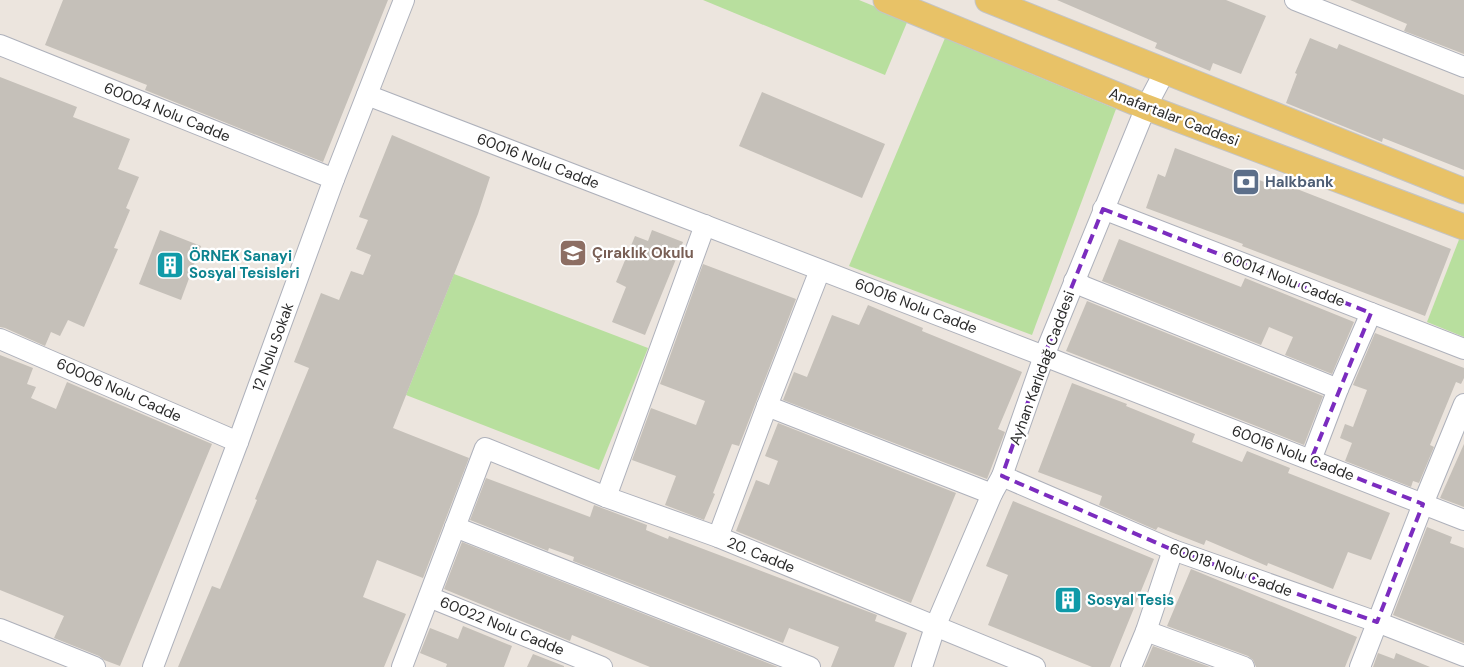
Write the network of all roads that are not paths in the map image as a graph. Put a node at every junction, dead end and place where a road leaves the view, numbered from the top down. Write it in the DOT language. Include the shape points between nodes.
graph roads {
  1 [pos="404,0"];
  2 [pos="886,0"];
  3 [pos="1295,0"];
  4 [pos="1004,3"];
  5 [pos="0,45"];
  6 [pos="1464,68"];
  7 [pos="1165,71"];
  8 [pos="367,95"];
  9 [pos="1146,107"];
  10 [pos="334,179"];
  11 [pos="1464,191"];
  12 [pos="1103,209"];
  13 [pos="705,225"];
  14 [pos="1464,227"];
  15 [pos="820,270"];
  16 [pos="1074,281"];
  17 [pos="1371,313"];
  18 [pos="0,338"];
  19 [pos="1464,349"];
  20 [pos="1044,356"];
  21 [pos="1338,390"];
  22 [pos="1464,404"];
  23 [pos="767,406"];
  24 [pos="1457,440"];
  25 [pos="238,442"];
  26 [pos="1311,460"];
  27 [pos="1002,476"];
  28 [pos="992,494"];
  29 [pos="606,496"];
  30 [pos="1423,504"];
  31 [pos="1464,520"];
  32 [pos="455,527"];
  33 [pos="718,538"];
  34 [pos="1173,550"];
  35 [pos="429,597"];
  36 [pos="1377,622"];
  37 [pos="935,627"];
  38 [pos="0,629"];
  39 [pos="1146,631"];
  40 [pos="1464,656"];
  41 [pos="94,667"];
  42 [pos="153,667"];
  43 [pos="402,667"];
  44 [pos="602,667"];
  45 [pos="810,667"];
  46 [pos="922,667"];
  47 [pos="1035,667"];
  48 [pos="1131,667"];
  49 [pos="1244,667"];
  50 [pos="1360,667"];
  1 -- 8 [label="street, 12 Nolu Sokak"];
  2 -- 9 [label="main road, Anafartalar Caddesi"];
  3 -- 6 [label="street"];
  4 -- 7 [label="main road"];
  5 -- 10 [label="street, 60004 Nolu Cadde"];
  7 -- 9 [label="street, Ayhan Karlıdağ Caddesi"];
  7 -- 11 [label="main road"];
  8 -- 10 [label="street, 12 Nolu Sokak"];
  8 -- 13 [label="street, 60016 Nolu Cadde"];
  9 -- 12 [label="street, Ayhan Karlıdağ Caddesi"];
  9 -- 14 [label="main road, Anafartalar Caddesi"];
  10 -- 25 [label="street, 12 Nolu Sokak"];
  12 -- 16 [label="street, Ayhan Karlıdağ Caddesi"];
  12 -- 17 [label="street, 60014 Nolu Cadde"];
  13 -- 15 [label="street, 60016 Nolu Cadde"];
  13 -- 29 [label="street"];
  15 -- 20 [label="street, 60016 Nolu Cadde"];
  15 -- 23 [label="street"];
  16 -- 20 [label="street, Ayhan Karlıdağ Caddesi"];
  16 -- 21 [label="street"];
  17 -- 19 [label="street, 60014 Nolu Cadde"];
  17 -- 21 [label="street"];
  18 -- 25 [label="street, 60006 Nolu Cadde"];
  20 -- 26 [label="street, 60016 Nolu Cadde"];
  20 -- 27 [label="street, Ayhan Karlıdağ Caddesi"];
  21 -- 26 [label="street"];
  22 -- 24 [label="street"];
  23 -- 28 [label="street"];
  23 -- 33 [label="street"];
  24 -- 30 [label="street"];
  25 -- 42 [label="street, 12 Nolu Sokak"];
  26 -- 30 [label="street, 60016 Nolu Cadde"];
  27 -- 28 [label="street, Ayhan Karlıdağ Caddesi"];
  27 -- 34 [label="street, 60018 Nolu Cadde"];
  28 -- 37 [label="street, Ayhan Karlıdağ Caddesi"];
  29 -- 32 [label="street, 20. Cadde" via="485,448"];
  29 -- 33 [label="street, 20. Cadde"];
  30 -- 31 [label="street, 60016 Nolu Cadde"];
  30 -- 36 [label="street"];
  32 -- 35 [label="street"];
  32 -- 45 [label="street"];
  33 -- 37 [label="street, 20. Cadde"];
  34 -- 36 [label="street, 60018 Nolu Cadde"];
  34 -- 39 [label="street"];
  35 -- 43 [label="street"];
  35 -- 44 [label="street, 60022 Nolu Cadde"];
  36 -- 40 [label="street, 60018 Nolu Cadde"];
  36 -- 50 [label="street"];
  37 -- 46 [label="street, Ayhan Karlıdağ Caddesi"];
  37 -- 47 [label="street, 20. Cadde"];
  38 -- 41 [label="street"];
  39 -- 48 [label="street"];
  39 -- 49 [label="street"];
}
